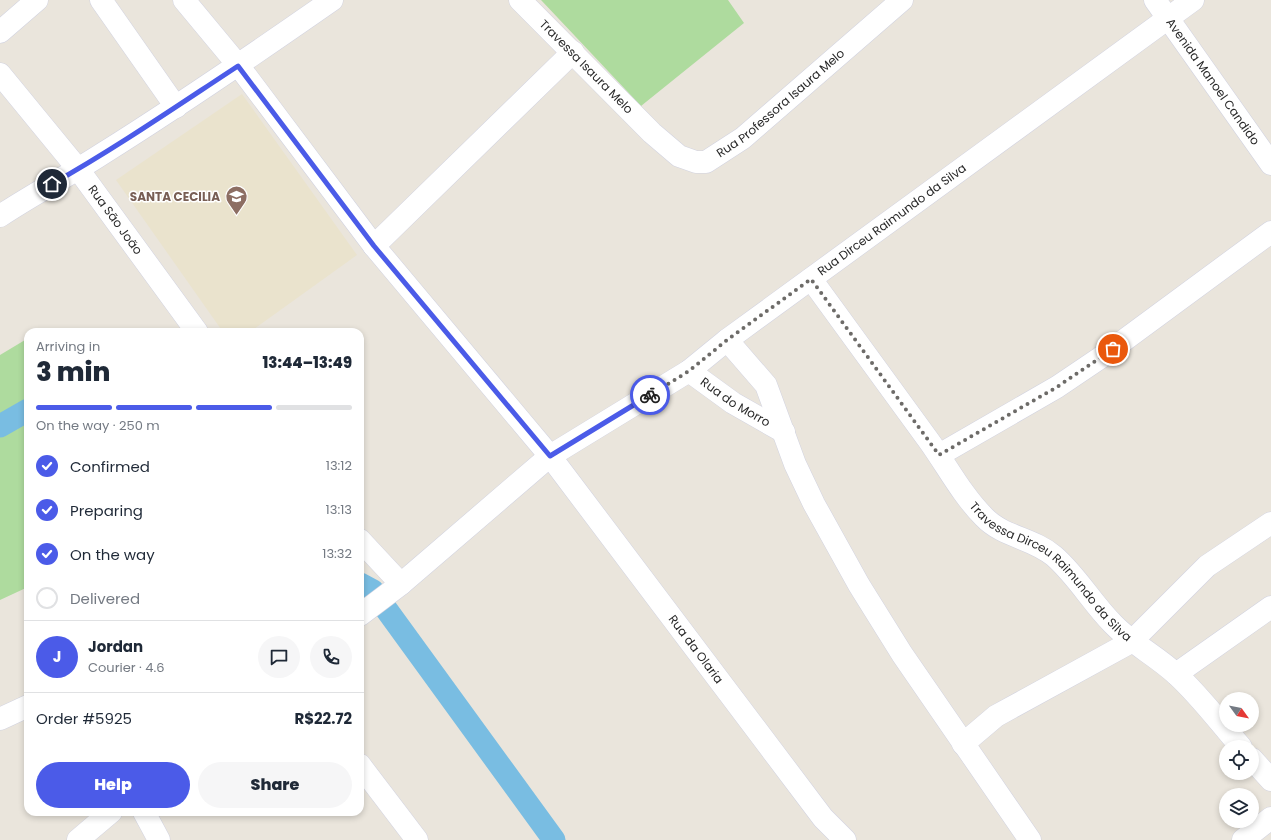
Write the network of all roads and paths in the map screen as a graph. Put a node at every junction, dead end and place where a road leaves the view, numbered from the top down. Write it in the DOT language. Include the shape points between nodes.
graph roads {
  1 [pos="37,0"];
  2 [pos="101,0"];
  3 [pos="184,0"];
  4 [pos="332,0"];
  5 [pos="520,0"];
  6 [pos="902,0"];
  7 [pos="1193,0"];
  8 [pos="309,6"];
  9 [pos="1161,9"];
  10 [pos="0,32"];
  11 [pos="573,52"];
  12 [pos="238,66"];
  13 [pos="0,74"];
  14 [pos="176,107"];
  15 [pos="652,133"];
  16 [pos="1271,164"];
  17 [pos="78,170"];
  18 [pos="0,216"];
  19 [pos="1271,232"];
  20 [pos="374,246"];
  21 [pos="811,279"];
  22 [pos="195,328"];
  23 [pos="727,340"];
  24 [pos="689,371"];
  25 [pos="784,432"];
  26 [pos="939,455"];
  27 [pos="550,456"];
  28 [pos="1271,523"];
  29 [pos="364,544"];
  30 [pos="401,584"];
  31 [pos="1271,607"];
  32 [pos="364,612"];
  33 [pos="1131,642"];
  34 [pos="1176,674"];
  35 [pos="24,708"];
  36 [pos="0,719"];
  37 [pos="1236,740"];
  38 [pos="964,744"];
  39 [pos="1259,767"];
  40 [pos="364,770"];
  41 [pos="1271,780"];
  42 [pos="105,816"];
  43 [pos="146,816"];
  44 [pos="1271,818"];
  45 [pos="414,839"];
  46 [pos="78,840"];
  47 [pos="159,840"];
  48 [pos="845,840"];
  49 [pos="1030,840"];
  50 [pos="1243,840"];
  1 -- 10 [label="street"];
  2 -- 14 [label="street"];
  3 -- 12 [label="street"];
  4 -- 8 [label="street"];
  5 -- 11 [label="street, Travessa Isaura Melo"];
  6 -- 15 [label="street, Rua Professora Isaura Melo" via="743,138 706,162 696,162 679,156"];
  7 -- 9 [label="street, Rua Dirceu Raimundo da Silva"];
  8 -- 12 [label="street"];
  9 -- 16 [label="street, Avenida Manoel Candido"];
  9 -- 21 [label="street, Rua Dirceu Raimundo da Silva"];
  11 -- 15 [label="street, Travessa Isaura Melo"];
  11 -- 20 [label="street"];
  12 -- 14 [label="street"];
  12 -- 20 [label="street"];
  13 -- 17 [label="street, Rua São João"];
  14 -- 17 [label="street"];
  17 -- 18 [label="street" via="26,198"];
  17 -- 22 [label="street, Rua São João"];
  19 -- 26 [label="street" via="1057,387"];
  20 -- 27 [label="street"];
  21 -- 23 [label="street, Rua Dirceu Raimundo da Silva"];
  21 -- 26 [label="street, Travessa Dirceu Raimundo da Silva"];
  23 -- 24 [label="street, Rua Dirceu Raimundo da Silva"];
  23 -- 25 [label="street" via="766,385"];
  24 -- 25 [label="street, Rua do Morro" via="733,403"];
  24 -- 27 [label="street, Rua Dirceu Raimundo da Silva"];
  25 -- 38 [label="street" via="795,464 814,504 859,585 902,654"];
  26 -- 33 [label="street, Travessa Dirceu Raimundo da Silva" via="985,518 1004,531 1044,548 1054,556 1094,604"];
  27 -- 30 [label="street, Rua Dirceu Raimundo da Silva"];
  27 -- 48 [label="street, Rua da Olaria" via="823,818"];
  28 -- 33 [label="street" via="1207,566"];
  29 -- 30 [label="street"];
  30 -- 32 [label="street, Rua Dirceu Raimundo da Silva"];
  31 -- 34 [label="street"];
  33 -- 34 [label="street, Travessa Dirceu Raimundo da Silva"];
  33 -- 38 [label="street" via="996,716"];
  34 -- 37 [label="street, Travessa Dirceu Raimundo da Silva"];
  35 -- 36 [label="street"];
  38 -- 49 [label="street"];
  39 -- 41 [label="street"];
  40 -- 45 [label="street"];
  42 -- 46 [label="street"];
  43 -- 47 [label="street"];
  44 -- 50 [label="street"];
}
